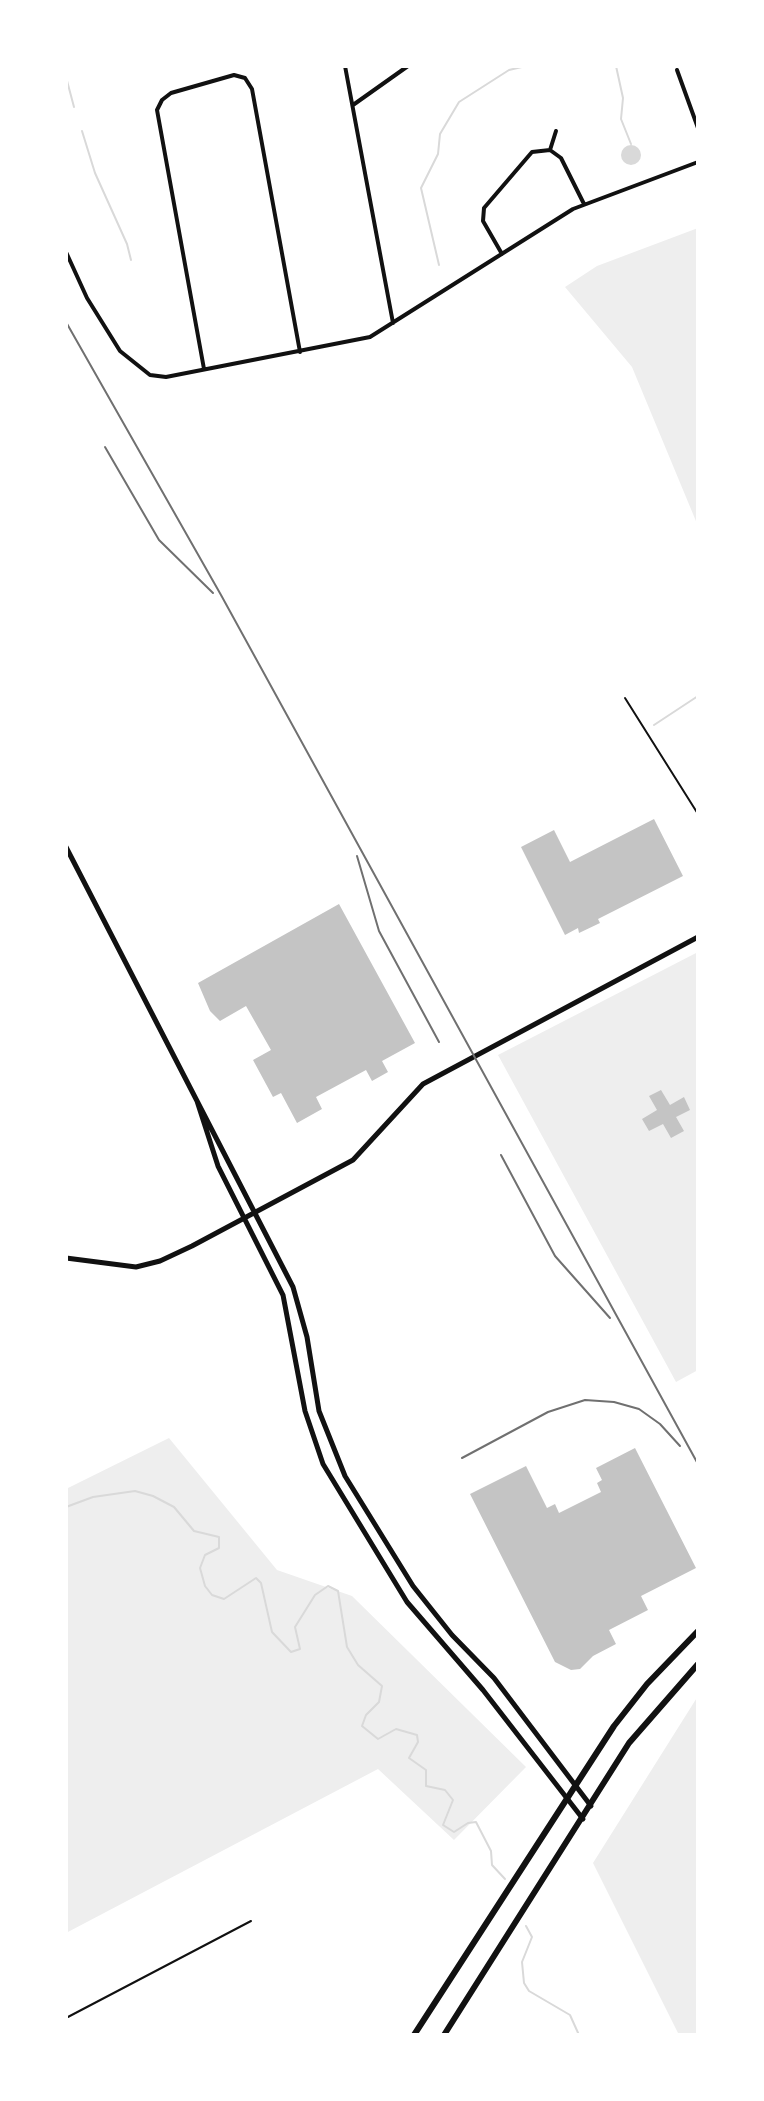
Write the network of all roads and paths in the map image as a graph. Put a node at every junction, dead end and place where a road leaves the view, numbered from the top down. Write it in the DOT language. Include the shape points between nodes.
graph roads {
  1 [pos="345,66"];
  2 [pos="408,66"];
  3 [pos="677,70"];
  4 [pos="353,105"];
  5 [pos="698,128"];
  6 [pos="556,131"];
  7 [pos="550,150"];
  8 [pos="698,162"];
  9 [pos="584,204"];
  10 [pos="66,252"];
  11 [pos="502,254"];
  12 [pos="393,323"];
  13 [pos="300,352"];
  14 [pos="204,369"];
  15 [pos="625,698"];
  16 [pos="698,814"];
  17 [pos="66,847"];
  18 [pos="698,937"];
  19 [pos="195,1092"];
  20 [pos="256,1211"];
  21 [pos="244,1217"];
  22 [pos="66,1258"];
  23 [pos="307,1337"];
  24 [pos="293,1340"];
  25 [pos="698,1631"];
  26 [pos="698,1664"];
  27 [pos="575,1786"];
  28 [pos="567,1798"];
  29 [pos="591,1806"];
  30 [pos="583,1819"];
  31 [pos="251,1921"];
  32 [pos="66,2018"];
  33 [pos="414,2035"];
  34 [pos="444,2035"];
  1 -- 4 [label="street"];
  2 -- 4 [label="street"];
  3 -- 5 [label="street"];
  4 -- 12 [label="street"];
  6 -- 7 [label="street"];
  7 -- 9 [label="street" via="569,170"];
  7 -- 11 [label="street" via="527,155 484,208 483,221"];
  8 -- 9 [label="street"];
  9 -- 11 [label="street"];
  10 -- 14 [label="street" via="107,334 134,365 166,377"];
  11 -- 12 [label="street"];
  12 -- 13 [label="street" via="350,343"];
  13 -- 14 [label="street"];
  13 -- 14 [label="street" via="252,89 245,78 234,75 171,93 160,102 158,115"];
  15 -- 16 [label="lane"];
  17 -- 19 [label="street"];
  18 -- 20 [label="street" via="423,1084 353,1160"];
  19 -- 20 [label="street"];
  19 -- 21 [label="street" via="218,1166"];
  20 -- 21 [label="street"];
  20 -- 23 [label="street" via="293,1287"];
  21 -- 22 [label="street" via="160,1261 136,1267"];
  21 -- 24 [label="street" via="283,1295"];
  23 -- 24 [label="street"];
  23 -- 27 [label="street" via="319,1411 345,1476 413,1586 494,1678"];
  24 -- 28 [label="street" via="305,1411 334,1483 407,1602"];
  25 -- 27 [label="main road" via="630,1705"];
  26 -- 29 [label="main road" via="629,1743"];
  27 -- 28 [label="main road"];
  27 -- 29 [label="street"];
  28 -- 30 [label="street"];
  28 -- 33 [label="main road"];
  29 -- 30 [label="main road"];
  30 -- 34 [label="main road"];
  31 -- 32 [label="lane"];
}
